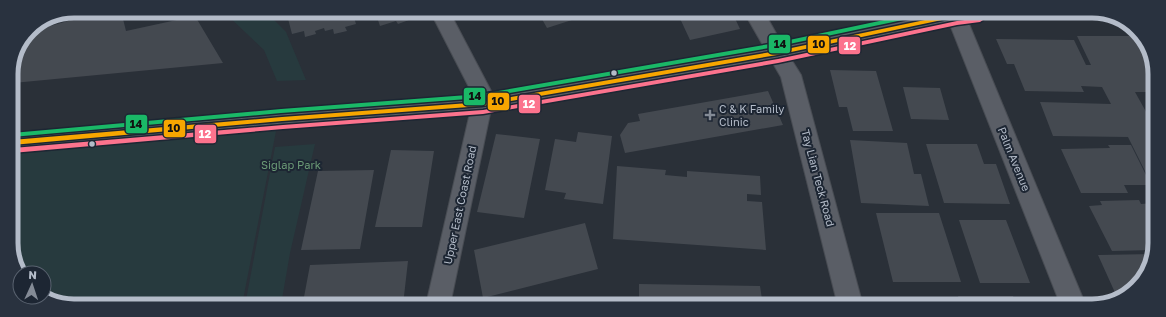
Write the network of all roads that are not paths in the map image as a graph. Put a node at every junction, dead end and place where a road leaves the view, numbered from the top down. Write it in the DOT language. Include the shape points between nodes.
graph roads {
  1 [pos="442,18"];
  2 [pos="757,18"];
  3 [pos="891,18"];
  4 [pos="933,18"];
  5 [pos="957,18"];
  6 [pos="774,47"];
  7 [pos="482,98"];
  8 [pos="18,129"];
  9 [pos="18,143"];
  10 [pos="439,299"];
  11 [pos="849,299"];
  12 [pos="1071,299"];
  1 -- 7 [label="street"];
  2 -- 6 [label="main road"];
  3 -- 6 [label="main road"];
  4 -- 6 [label="main road"];
  5 -- 12 [label="street, Palm Avenue"];
  6 -- 7 [label="main road"];
  6 -- 11 [label="street, Tay Lian Teck Road" via="791,75 846,279"];
  7 -- 8 [label="main road" via="285,106"];
  7 -- 9 [label="main road" via="248,123"];
  7 -- 10 [label="street, Upper East Coast Road"];
}
